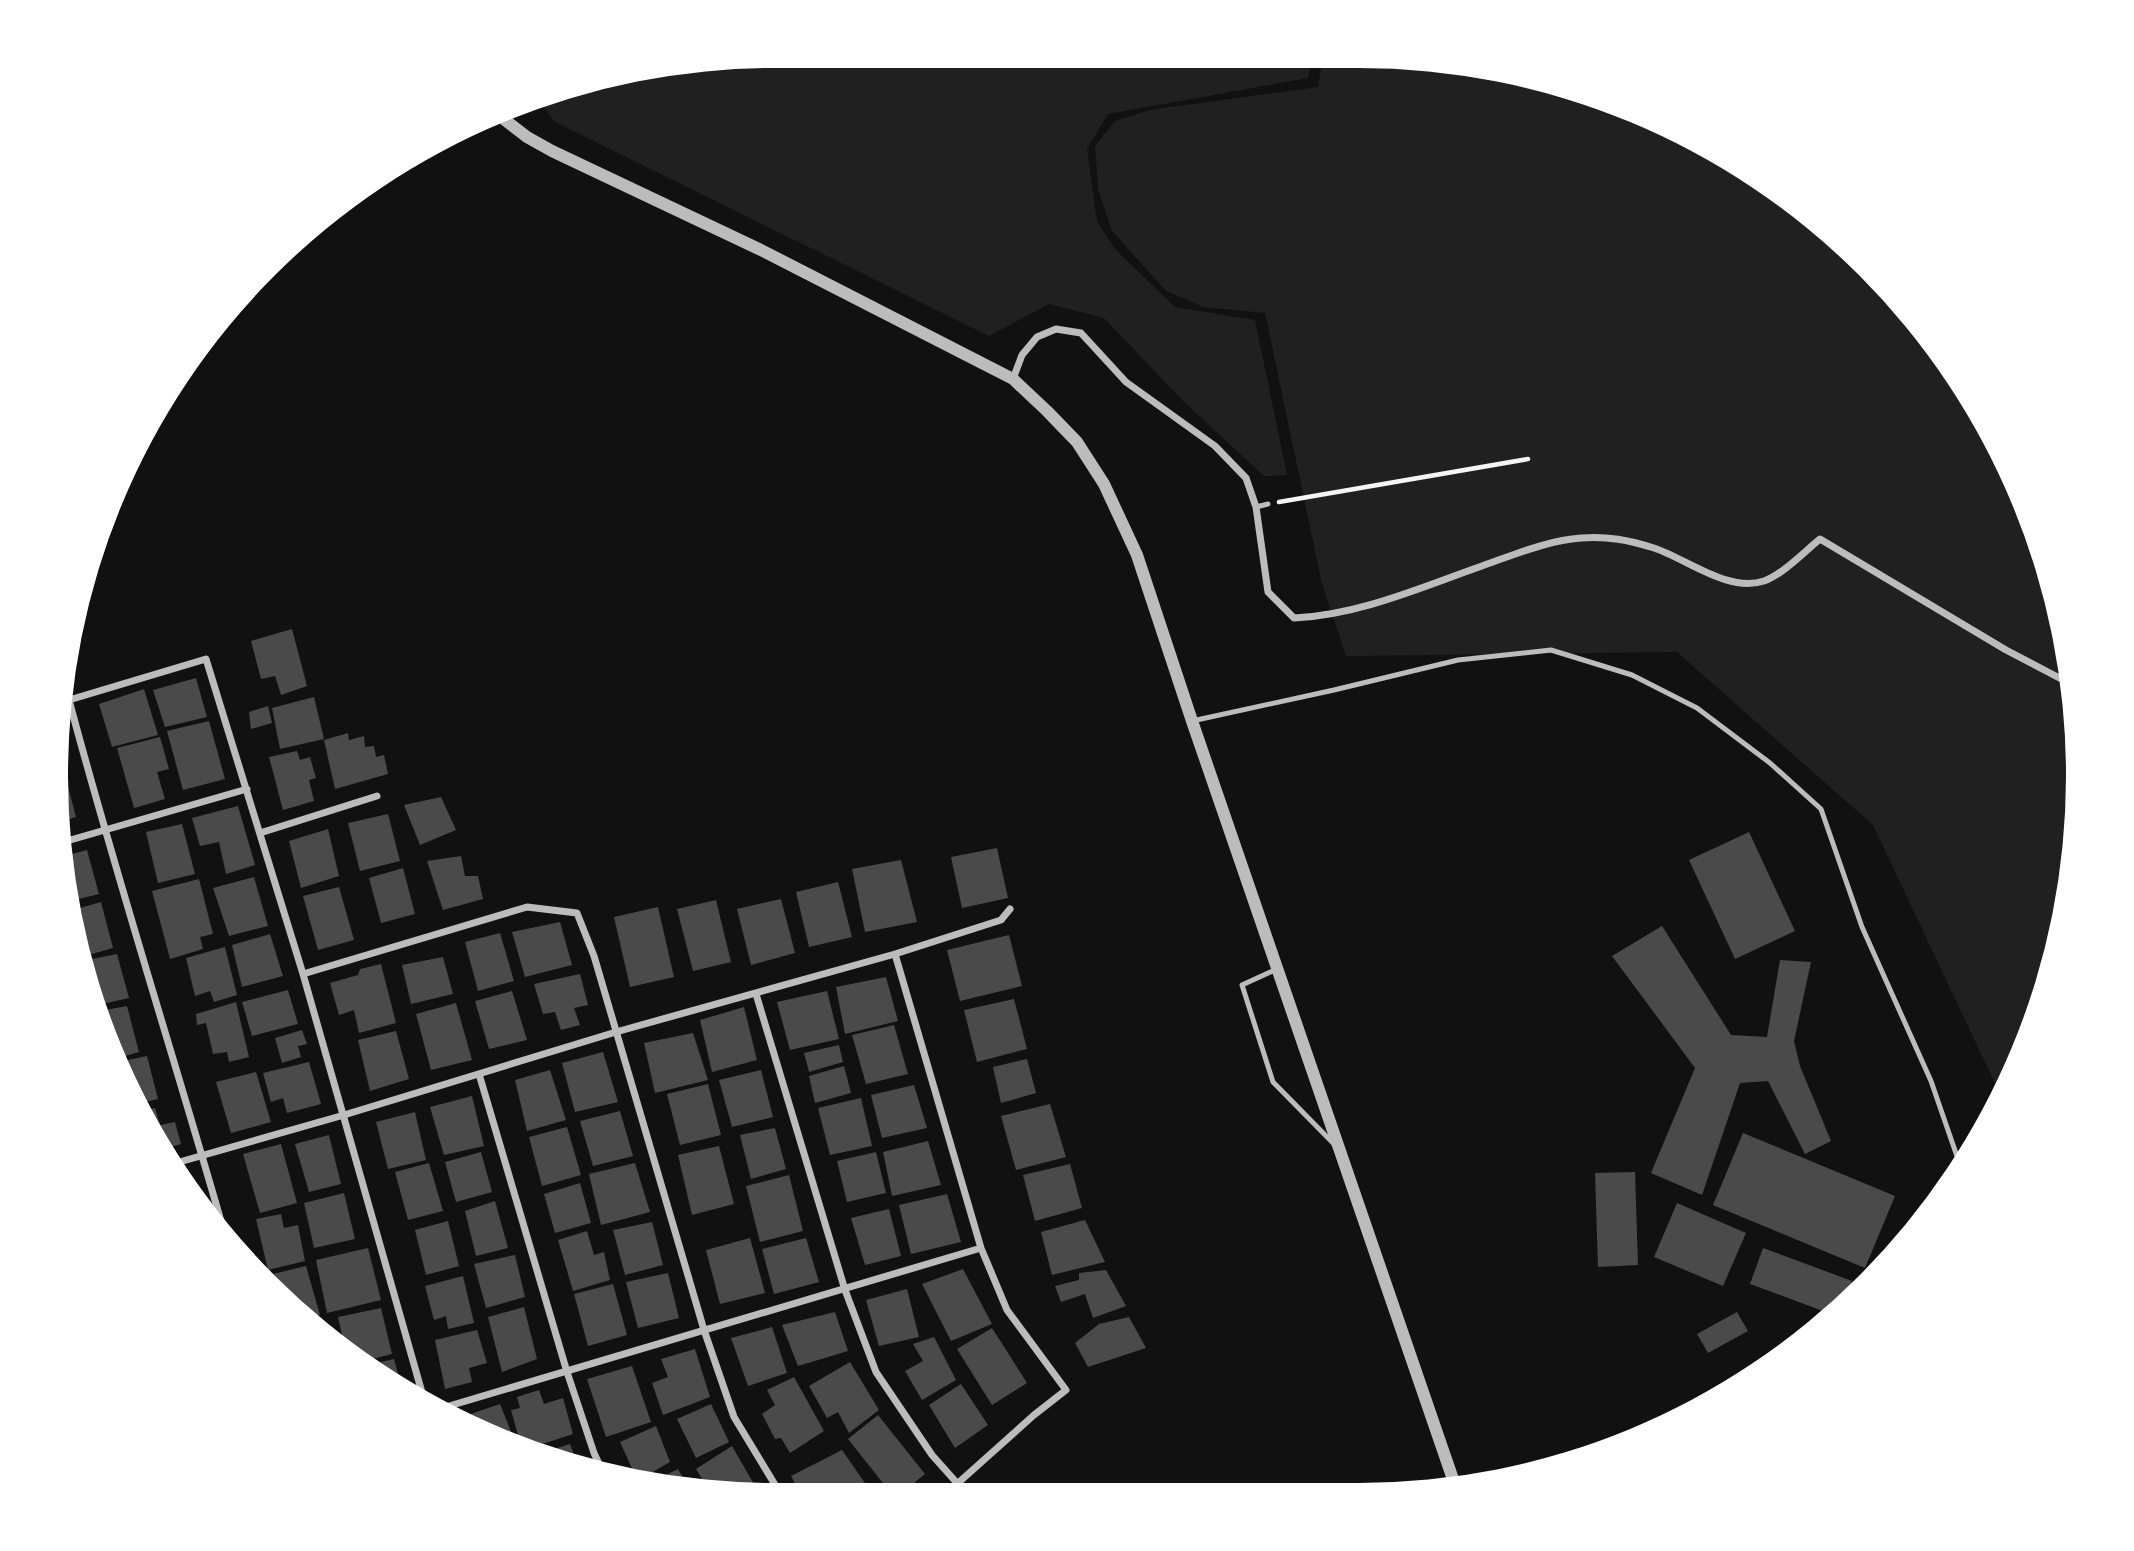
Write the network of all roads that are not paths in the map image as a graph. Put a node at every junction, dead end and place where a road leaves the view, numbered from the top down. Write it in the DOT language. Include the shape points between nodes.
graph roads {
  1 [pos="507,121"];
  2 [pos="1013,379"];
  3 [pos="1268,505"];
  4 [pos="1256,507"];
  5 [pos="2059,678"];
  6 [pos="73,699"];
  7 [pos="72,710"];
  8 [pos="1192,721"];
  9 [pos="247,789"];
  10 [pos="377,796"];
  11 [pos="104,830"];
  12 [pos="260,833"];
  13 [pos="72,840"];
  14 [pos="1010,909"];
  15 [pos="895,954"];
  16 [pos="1277,969"];
  17 [pos="303,974"];
  18 [pos="756,994"];
  19 [pos="616,1032"];
  20 [pos="480,1074"];
  21 [pos="344,1115"];
  22 [pos="1339,1149"];
  23 [pos="1956,1153"];
  24 [pos="202,1156"];
  25 [pos="183,1161"];
  26 [pos="218,1211"];
  27 [pos="981,1248"];
  28 [pos="845,1290"];
  29 [pos="704,1330"];
  30 [pos="567,1372"];
  31 [pos="421,1387"];
  32 [pos="453,1405"];
  33 [pos="597,1460"];
  34 [pos="1452,1477"];
  35 [pos="774,1483"];
  36 [pos="956,1483"];
  37 [pos="958,1483"];
  1 -- 2 [label="street" via="552,151 761,250"];
  2 -- 4 [label="street" via="1022,355 1037,337 1056,329 1082,333 1126,382 1215,446 1245,478"];
  2 -- 8 [label="street" via="1077,442 1104,484 1138,555"];
  3 -- 4 [label="lane"];
  4 -- 5 [label="street" via="1268,592 1294,618 1369,605 1577,538 1613,537 1656,548 1741,584 1765,581 1820,539"];
  6 -- 9 [label="street" via="206,659"];
  7 -- 11 [label="street"];
  8 -- 16 [label="street"];
  8 -- 23 [label="lane" via="1458,660 1551,650 1632,676 1697,708 1821,809 1862,927 1931,1081"];
  9 -- 11 [label="street"];
  9 -- 12 [label="street"];
  10 -- 12 [label="street"];
  11 -- 13 [label="street"];
  11 -- 24 [label="street"];
  12 -- 17 [label="street"];
  14 -- 15 [label="street" via="1001,920"];
  15 -- 18 [label="street"];
  15 -- 27 [label="street"];
  16 -- 22 [label="street"];
  16 -- 22 [label="lane" via="1242,985 1273,1082"];
  17 -- 19 [label="street" via="527,907 577,913"];
  17 -- 21 [label="street"];
  18 -- 19 [label="street"];
  18 -- 28 [label="street"];
  19 -- 20 [label="street"];
  19 -- 29 [label="street"];
  20 -- 21 [label="street"];
  20 -- 30 [label="street"];
  21 -- 24 [label="street"];
  21 -- 31 [label="street"];
  22 -- 34 [label="street"];
  24 -- 25 [label="street"];
  24 -- 26 [label="street"];
  27 -- 28 [label="street"];
  27 -- 37 [label="street" via="1007,1310 1066,1390"];
  28 -- 29 [label="street"];
  28 -- 36 [label="street" via="876,1373"];
  29 -- 30 [label="street"];
  29 -- 35 [label="street" via="733,1417"];
  30 -- 32 [label="street"];
  30 -- 33 [label="street"];
}
